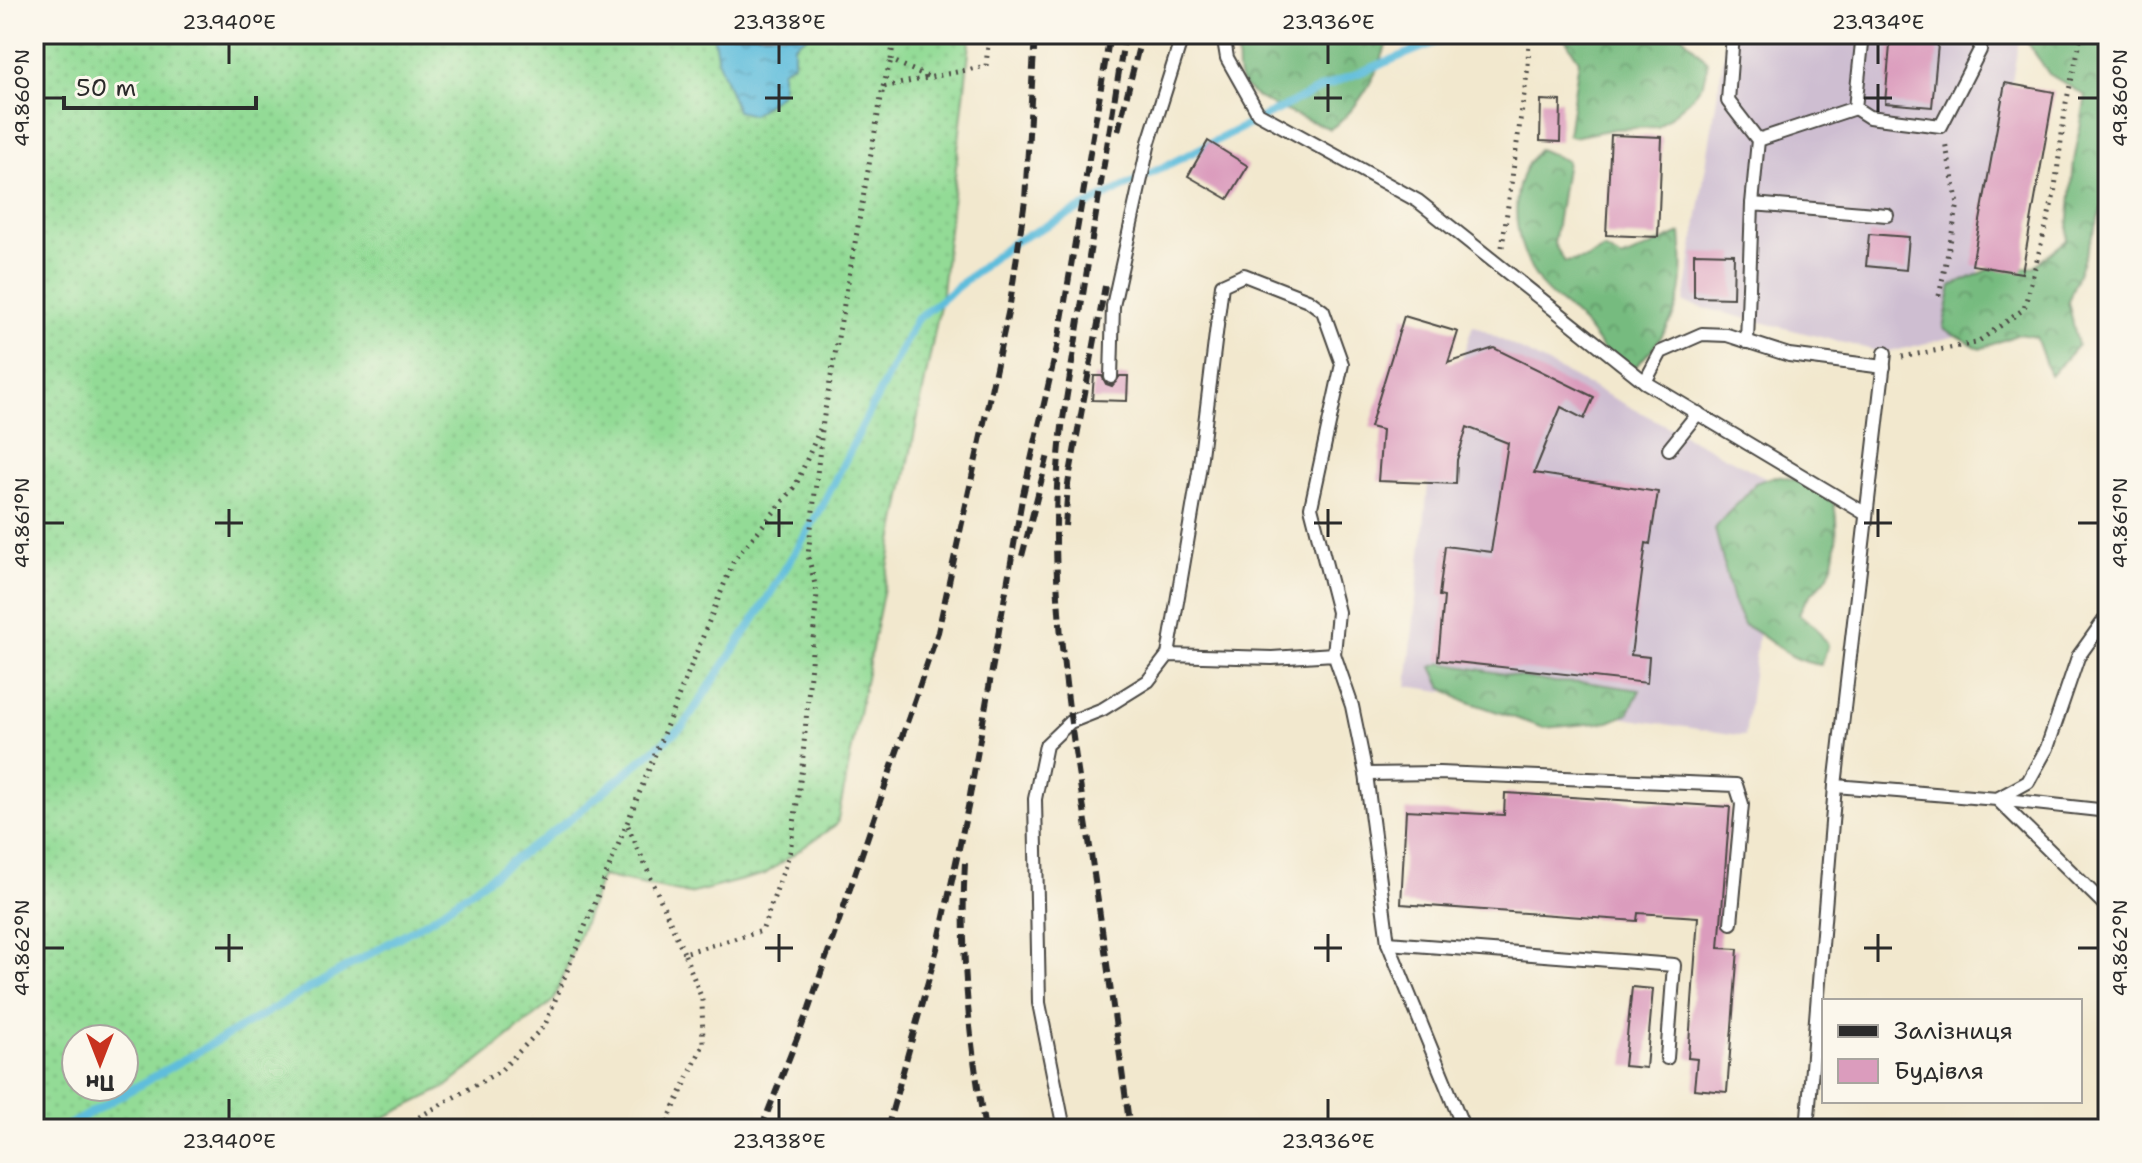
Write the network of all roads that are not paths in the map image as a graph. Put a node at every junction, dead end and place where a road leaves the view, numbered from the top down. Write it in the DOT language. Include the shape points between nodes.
graph roads {
  1 [pos="1183,34"];
  2 [pos="1223,34"];
  3 [pos="1733,34"];
  4 [pos="1863,34"];
  5 [pos="1982,34"];
  6 [pos="1855,108"];
  7 [pos="1758,140"];
  8 [pos="1752,204"];
  9 [pos="1887,215"];
  10 [pos="1747,342"];
  11 [pos="1111,377"];
  12 [pos="1645,382"];
  13 [pos="1698,413"];
  14 [pos="1669,449"];
  15 [pos="1866,514"];
  16 [pos="2108,615"];
  17 [pos="1334,654"];
  18 [pos="1168,655"];
  19 [pos="1366,774"];
  20 [pos="1835,786"];
  21 [pos="1997,799"];
  22 [pos="2108,811"];
  23 [pos="2108,908"];
  24 [pos="1731,923"];
  25 [pos="1388,943"];
  26 [pos="1667,1058"];
  27 [pos="1064,1129"];
  28 [pos="1464,1129"];
  29 [pos="1807,1129"];
  1 -- 11 [label="lane" via="1149,142 1113,306"];
  2 -- 12 [label="lane" via="1227,58 1258,113 1418,201"];
  3 -- 7 [label="lane" via="1728,101"];
  4 -- 6 [label="lane"];
  5 -- 6 [label="lane" via="1980,50 1941,126 1869,117"];
  6 -- 7 [label="lane"];
  7 -- 8 [label="lane"];
  8 -- 9 [label="lane"];
  8 -- 10 [label="lane"];
  10 -- 12 [label="lane" via="1702,334 1661,352"];
  10 -- 15 [label="lane" via="1789,355 1885,360"];
  12 -- 13 [label="lane"];
  13 -- 14 [label="lane"];
  13 -- 15 [label="lane"];
  15 -- 20 [label="lane"];
  16 -- 21 [label="lane" via="2078,657 2047,748 2028,782"];
  17 -- 18 [label="lane"];
  17 -- 18 [label="lane" via="1338,612 1311,507 1342,364 1323,311 1244,275 1222,285 1199,472"];
  17 -- 19 [label="lane"];
  18 -- 27 [label="lane" via="1148,681 1070,722 1046,745 1035,799 1039,1003"];
  19 -- 24 [label="lane" via="1736,785 1742,804"];
  19 -- 25 [label="lane"];
  20 -- 21 [label="lane"];
  20 -- 29 [label="lane"];
  21 -- 22 [label="lane"];
  21 -- 23 [label="lane"];
  25 -- 26 [label="lane" via="1674,965"];
  25 -- 28 [label="lane"];
}
